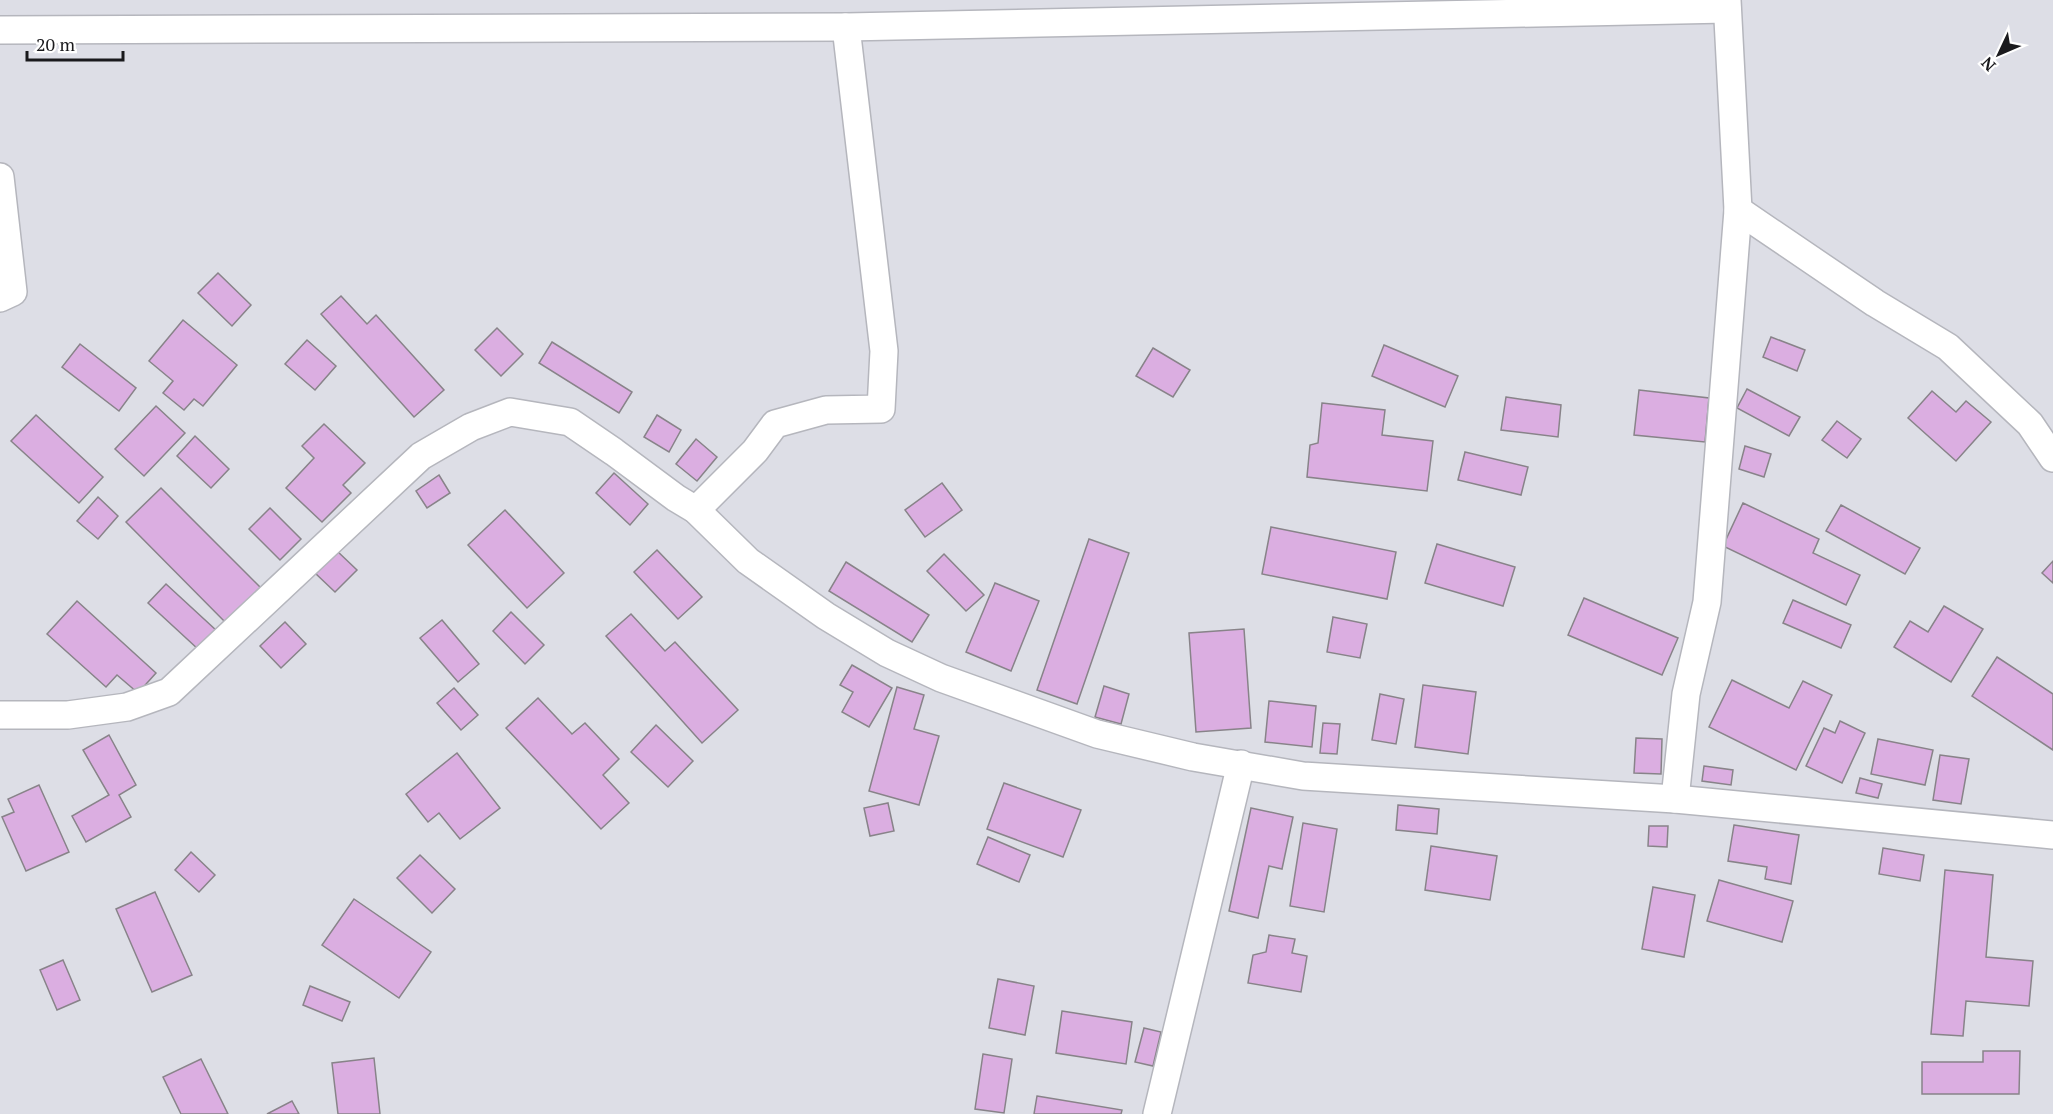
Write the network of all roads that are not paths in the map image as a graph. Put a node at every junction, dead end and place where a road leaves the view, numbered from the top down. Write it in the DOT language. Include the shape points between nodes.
graph roads {
  1 [pos="1727,5"];
  2 [pos="846,27"];
  3 [pos="0,30"];
  4 [pos="0,177"];
  5 [pos="1738,210"];
  6 [pos="0,298"];
  7 [pos="2053,458"];
  8 [pos="696,510"];
  9 [pos="0,715"];
  10 [pos="1241,764"];
  11 [pos="1675,799"];
  12 [pos="2053,835"];
  13 [pos="1157,1114"];
  1 -- 2 [label="street"];
  1 -- 5 [label="street"];
  2 -- 3 [label="street"];
  2 -- 8 [label="street" via="884,351 881,409 826,410 775,424 755,451"];
  4 -- 6 [label="street" via="13,292"];
  5 -- 7 [label="street" via="1875,303 1948,347 2030,424"];
  5 -- 11 [label="street" via="1707,602 1686,694"];
  8 -- 9 [label="street" via="570,422 510,412 471,427 421,456 168,692 115,709 68,715"];
  8 -- 10 [label="street" via="747,561 826,616 930,673 1097,734"];
  10 -- 11 [label="street" via="1303,776"];
  10 -- 13 [label="street"];
  11 -- 12 [label="street"];
}
